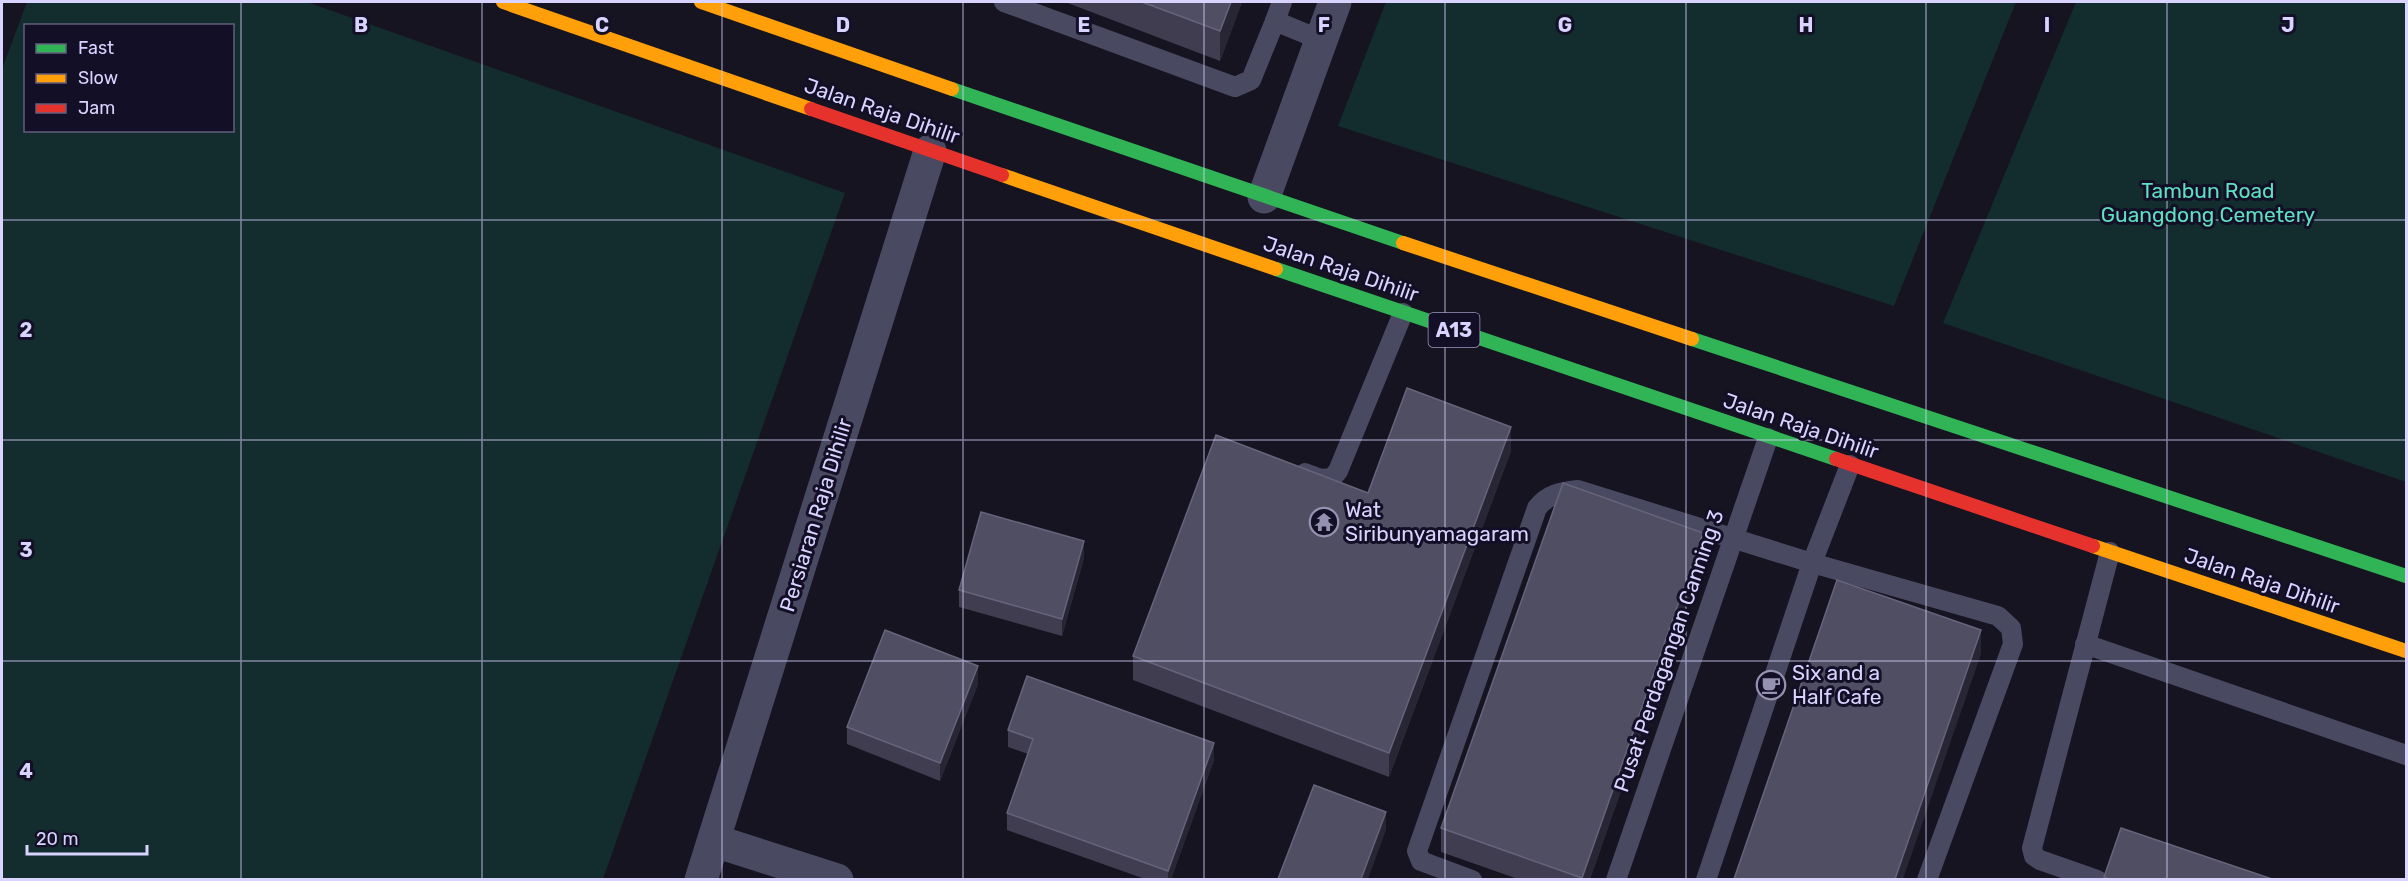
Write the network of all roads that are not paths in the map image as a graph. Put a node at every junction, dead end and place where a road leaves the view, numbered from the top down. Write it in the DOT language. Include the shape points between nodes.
graph roads {
  1 [pos="503,2"];
  2 [pos="701,2"];
  3 [pos="1004,2"];
  4 [pos="1282,2"];
  5 [pos="1335,2"];
  6 [pos="1275,21"];
  7 [pos="1321,40"];
  8 [pos="930,151"];
  9 [pos="1264,196"];
  10 [pos="1403,313"];
  11 [pos="1768,438"];
  12 [pos="1850,465"];
  13 [pos="1288,467"];
  14 [pos="1734,538"];
  15 [pos="2110,552"];
  16 [pos="1812,562"];
  17 [pos="2406,576"];
  18 [pos="2085,644"];
  19 [pos="2406,651"];
  20 [pos="2406,755"];
  21 [pos="715,841"];
  22 [pos="701,879"];
  23 [pos="837,879"];
  24 [pos="1472,879"];
  25 [pos="1616,879"];
  26 [pos="1706,879"];
  27 [pos="1928,879"];
  28 [pos="2097,879"];
  1 -- 8 [label="main road, Jalan Raja Dihilir / A13"];
  2 -- 9 [label="main road, Jalan Raja Dihilir"];
  3 -- 6 [label="lane" via="1235,87 1251,80"];
  4 -- 6 [label="lane"];
  5 -- 7 [label="street"];
  6 -- 7 [label="lane"];
  7 -- 9 [label="street"];
  8 -- 10 [label="main road, Jalan Raja Dihilir / A13"];
  8 -- 21 [label="street, Persiaran Raja Dihilir"];
  9 -- 17 [label="main road, Jalan Raja Dihilir"];
  10 -- 11 [label="main road, Jalan Raja Dihilir / A13"];
  10 -- 13 [label="lane" via="1338,471 1332,478 1321,479"];
  11 -- 12 [label="main road, Jalan Raja Dihilir / A13"];
  11 -- 14 [label="lane, Pusat Perdagangan Canning 3"];
  12 -- 15 [label="main road, Jalan Raja Dihilir / A13"];
  12 -- 16 [label="lane"];
  14 -- 16 [label="lane"];
  14 -- 24 [label="lane" via="1578,490 1544,498 1537,508 1417,851 1420,861"];
  14 -- 25 [label="lane, Pusat Perdagangan Canning 3"];
  15 -- 18 [label="lane"];
  15 -- 19 [label="main road, Jalan Raja Dihilir / A13"];
  16 -- 26 [label="lane"];
  16 -- 27 [label="lane" via="1998,616 2011,628 2013,644"];
  18 -- 20 [label="lane"];
  18 -- 28 [label="lane" via="2032,848 2040,860"];
  21 -- 22 [label="street, Persiaran Raja Dihilir"];
  21 -- 23 [label="street"];
}
